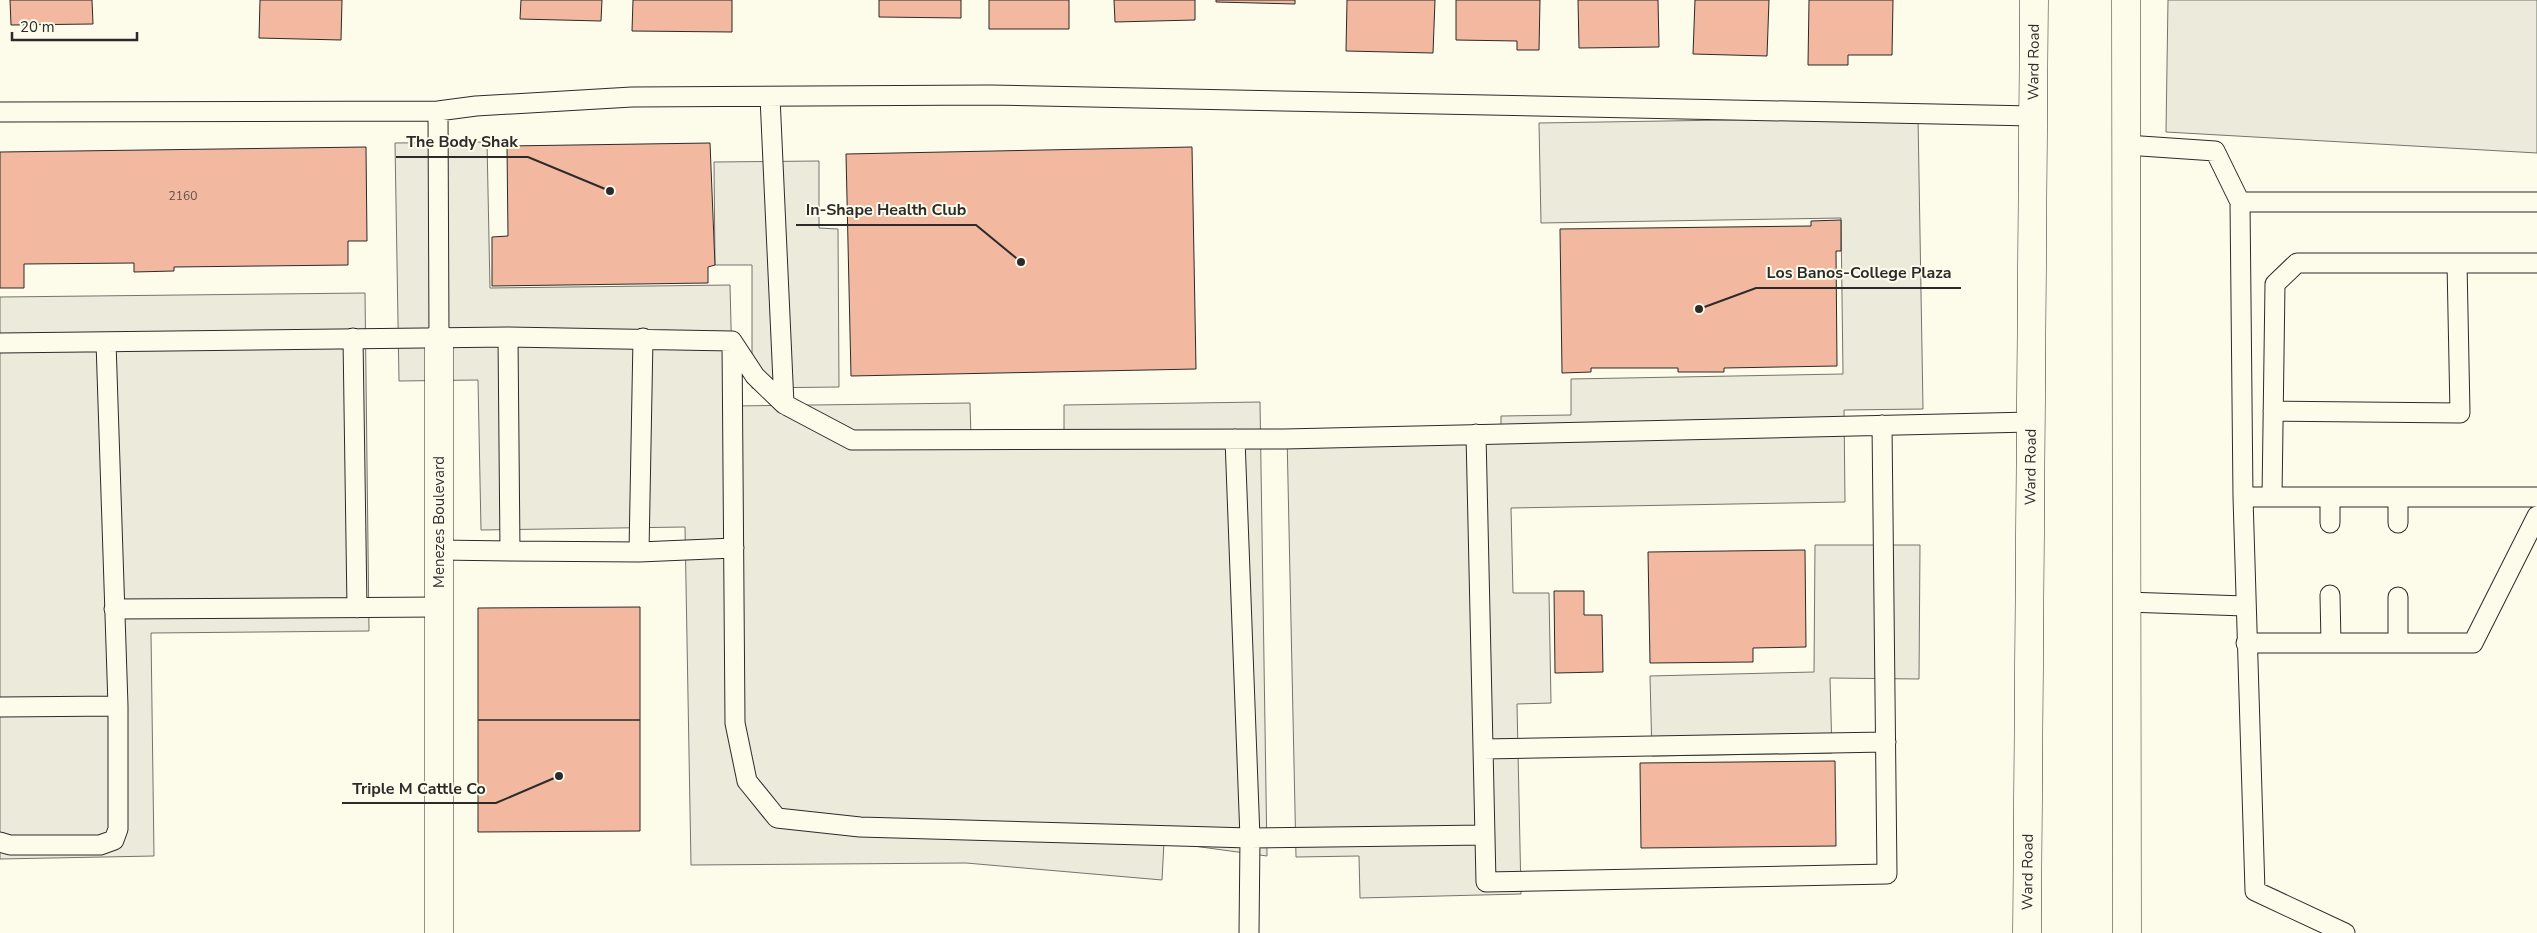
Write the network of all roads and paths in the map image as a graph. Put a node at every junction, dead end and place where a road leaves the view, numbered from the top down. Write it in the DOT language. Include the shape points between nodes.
graph roads {
  1 [pos="2034,0"];
  2 [pos="2126,0"];
  3 [pos="770,97"];
  4 [pos="438,111"];
  5 [pos="0,112"];
  6 [pos="2033,116"];
  7 [pos="2126,145"];
  8 [pos="2240,202"];
  9 [pos="2537,202"];
  10 [pos="2457,263"];
  11 [pos="2537,263"];
  12 [pos="508,337"];
  13 [pos="353,338"];
  14 [pos="439,338"];
  15 [pos="643,338"];
  16 [pos="732,340"];
  17 [pos="106,342"];
  18 [pos="0,343"];
  19 [pos="784,404"];
  20 [pos="2273,411"];
  21 [pos="2031,422"];
  22 [pos="1882,425"];
  23 [pos="1476,434"];
  24 [pos="1235,439"];
  25 [pos="2272,497"];
  26 [pos="2242,498"];
  27 [pos="2330,498"];
  28 [pos="2398,498"];
  29 [pos="2537,498"];
  30 [pos="2537,516"];
  31 [pos="2330,523"];
  32 [pos="2398,523"];
  33 [pos="734,548"];
  34 [pos="439,550"];
  35 [pos="510,551"];
  36 [pos="639,552"];
  37 [pos="2330,595"];
  38 [pos="2398,597"];
  39 [pos="2126,602"];
  40 [pos="2245,606"];
  41 [pos="439,607"];
  42 [pos="357,608"];
  43 [pos="114,609"];
  44 [pos="2246,643"];
  45 [pos="2331,643"];
  46 [pos="2398,643"];
  47 [pos="118,706"];
  48 [pos="0,707"];
  49 [pos="1886,742"];
  50 [pos="1483,749"];
  51 [pos="1484,835"];
  52 [pos="1250,838"];
  53 [pos="0,842"];
  54 [pos="439,933"];
  55 [pos="1249,933"];
  56 [pos="2027,933"];
  57 [pos="2126,933"];
  58 [pos="2346,933"];
  1 -- 6 [label="street, Ward Road"];
  2 -- 7 [label="street"];
  3 -- 4 [label="lane" via="632,98"];
  3 -- 6 [label="lane" via="990,95"];
  3 -- 19 [label="lane"];
  4 -- 5 [label="lane"];
  4 -- 14 [label="lane, Menezes Boulevard"];
  6 -- 21 [label="street, Ward Road"];
  7 -- 8 [label="lane" via="2215,151"];
  7 -- 39 [label="street"];
  8 -- 9 [label="lane"];
  8 -- 26 [label="lane"];
  10 -- 11 [label="lane"];
  10 -- 20 [label="lane" via="2296,263 2275,284"];
  10 -- 20 [label="lane" via="2460,413"];
  12 -- 14 [label="lane"];
  12 -- 15 [label="lane"];
  12 -- 35 [label="lane"];
  13 -- 14 [label="lane"];
  13 -- 17 [label="lane"];
  13 -- 42 [label="lane"];
  14 -- 34 [label="street, Menezes Boulevard"];
  15 -- 16 [label="lane"];
  15 -- 36 [label="lane"];
  16 -- 19 [label="lane" via="755,376"];
  16 -- 33 [label="lane"];
  17 -- 18 [label="lane"];
  17 -- 43 [label="lane"];
  19 -- 24 [label="lane" via="852,440"];
  20 -- 25 [label="lane"];
  21 -- 22 [label="lane"];
  21 -- 56 [label="street, Ward Road"];
  22 -- 23 [label="lane"];
  22 -- 49 [label="lane"];
  23 -- 24 [label="lane"];
  23 -- 50 [label="lane"];
  24 -- 52 [label="lane"];
  25 -- 26 [label="lane"];
  25 -- 27 [label="lane"];
  26 -- 40 [label="lane"];
  27 -- 28 [label="lane"];
  27 -- 31 [label="lane"];
  28 -- 29 [label="lane"];
  28 -- 32 [label="lane"];
  30 -- 46 [label="lane" via="2473,643"];
  33 -- 36 [label="lane"];
  33 -- 52 [label="lane" via="735,723 746,782 777,818 860,827"];
  34 -- 35 [label="lane"];
  34 -- 41 [label="street, Menezes Boulevard"];
  35 -- 36 [label="lane"];
  37 -- 45 [label="lane"];
  38 -- 46 [label="lane"];
  39 -- 40 [label="lane"];
  39 -- 57 [label="street"];
  40 -- 44 [label="lane"];
  41 -- 42 [label="lane"];
  41 -- 54 [label="street, Menezes Boulevard"];
  42 -- 43 [label="lane"];
  43 -- 47 [label="lane"];
  44 -- 45 [label="lane"];
  44 -- 58 [label="lane" via="2255,891"];
  45 -- 46 [label="lane"];
  47 -- 48 [label="lane"];
  47 -- 53 [label="lane" via="118,829 114,840 100,845 10,845"];
  49 -- 50 [label="lane"];
  49 -- 51 [label="lane" via="1888,874 1486,882"];
  50 -- 51 [label="lane"];
  51 -- 52 [label="lane"];
  52 -- 55 [label="lane"];
}
